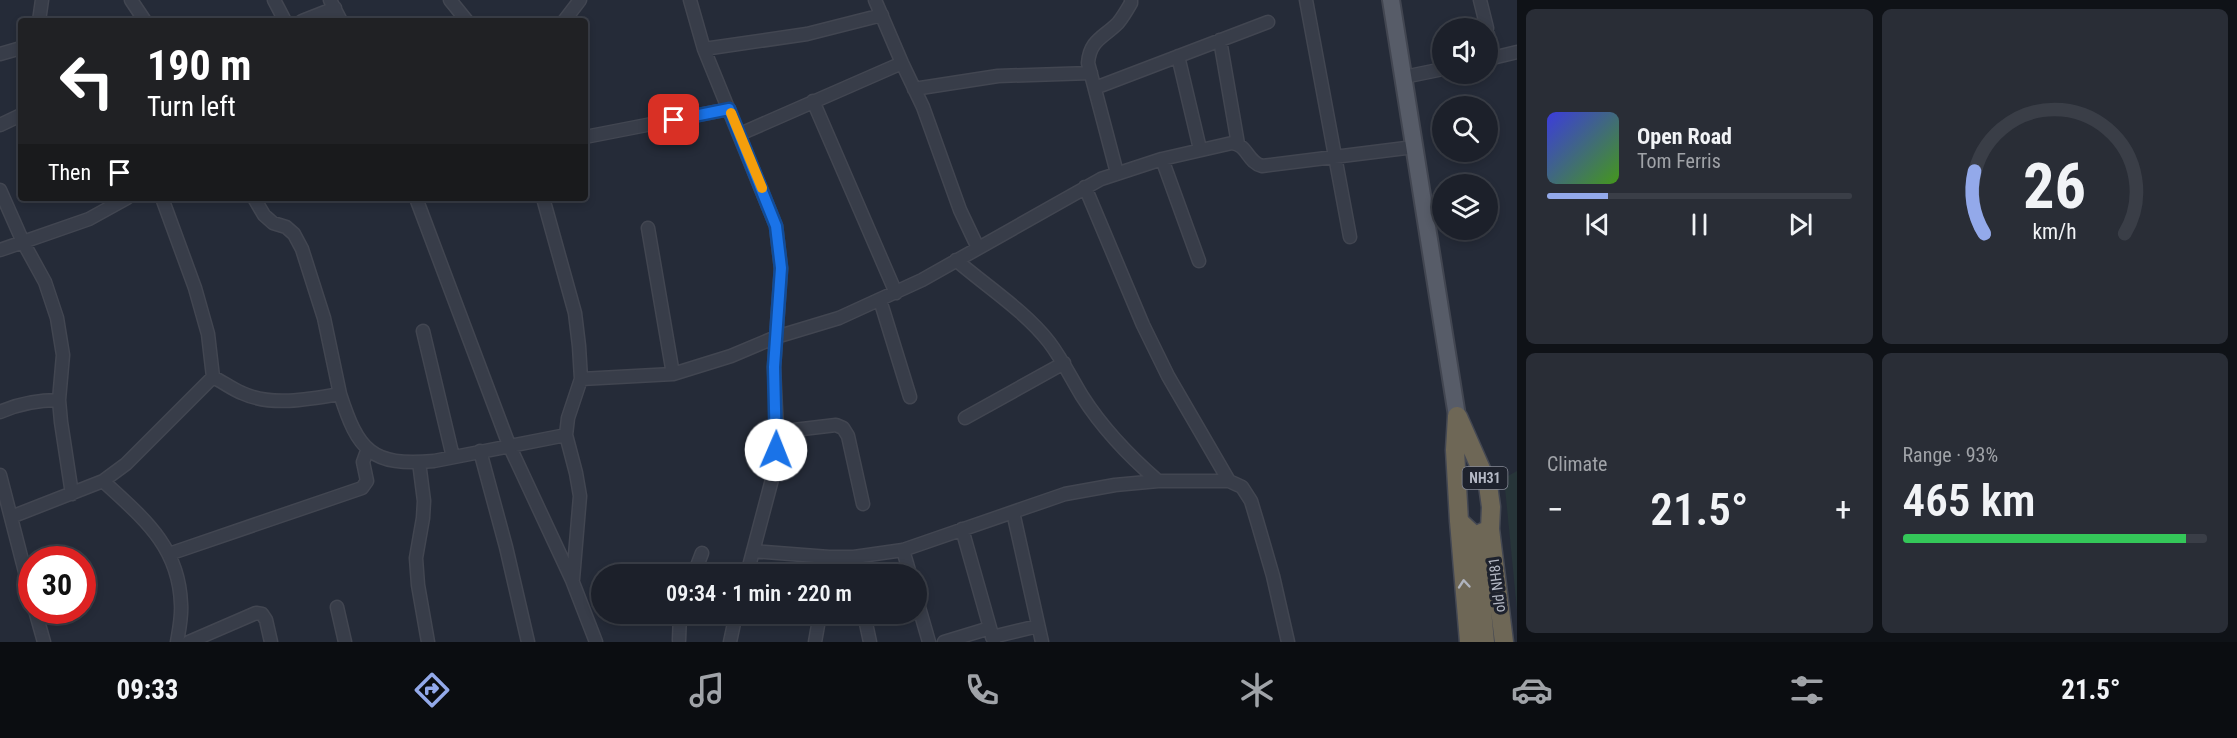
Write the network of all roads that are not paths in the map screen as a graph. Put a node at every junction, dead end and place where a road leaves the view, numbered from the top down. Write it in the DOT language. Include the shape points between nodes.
graph roads {
  1 [pos="42,0"];
  2 [pos="131,0"];
  3 [pos="274,0"];
  4 [pos="450,0"];
  5 [pos="580,0"];
  6 [pos="690,0"];
  7 [pos="875,0"];
  8 [pos="1131,0"];
  9 [pos="1306,0"];
  10 [pos="1391,0"];
  11 [pos="1480,0"];
  12 [pos="333,4"];
  13 [pos="882,15"];
  14 [pos="39,18"];
  15 [pos="143,18"];
  16 [pos="283,18"];
  17 [pos="307,18"];
  18 [pos="340,18"];
  19 [pos="465,18"];
  20 [pos="566,18"];
  21 [pos="1484,18"];
  22 [pos="1268,22"];
  23 [pos="1220,40"];
  24 [pos="18,49"];
  25 [pos="704,50"];
  26 [pos="1517,52"];
  27 [pos="0,54"];
  28 [pos="1178,56"];
  29 [pos="1498,56"];
  30 [pos="902,63"];
  31 [pos="1432,71"];
  32 [pos="1091,73"];
  33 [pos="1404,77"];
  34 [pos="1095,87"];
  35 [pos="914,89"];
  36 [pos="813,101"];
  37 [pos="729,109"];
  38 [pos="18,116"];
  39 [pos="0,125"];
  40 [pos="740,134"];
  41 [pos="588,137"];
  42 [pos="1238,144"];
  43 [pos="1414,147"];
  44 [pos="1200,149"];
  45 [pos="1337,157"];
  46 [pos="1162,159"];
  47 [pos="1117,173"];
  48 [pos="1085,188"];
  49 [pos="0,190"];
  50 [pos="122,201"];
  51 [pos="163,201"];
  52 [pos="256,201"];
  53 [pos="417,201"];
  54 [pos="544,201"];
  55 [pos="648,228"];
  56 [pos="1350,237"];
  57 [pos="23,242"];
  58 [pos="978,248"];
  59 [pos="0,250"];
  60 [pos="956,260"];
  61 [pos="1199,261"];
  62 [pos="896,293"];
  63 [pos="880,300"];
  64 [pos="423,331"];
  65 [pos="776,337"];
  66 [pos="1064,363"];
  67 [pos="673,374"];
  68 [pos="213,377"];
  69 [pos="581,379"];
  70 [pos="340,394"];
  71 [pos="910,397"];
  72 [pos="59,400"];
  73 [pos="0,412"];
  74 [pos="1457,416"];
  75 [pos="965,418"];
  76 [pos="777,432"];
  77 [pos="566,435"];
  78 [pos="509,445"];
  79 [pos="368,451"];
  80 [pos="480,451"];
  81 [pos="453,457"];
  82 [pos="419,462"];
  83 [pos="0,475"];
  84 [pos="1458,480"];
  85 [pos="103,481"];
  86 [pos="1158,481"];
  87 [pos="1229,481"];
  88 [pos="1488,485"];
  89 [pos="72,495"];
  90 [pos="863,504"];
  91 [pos="1013,512"];
  92 [pos="11,517"];
  93 [pos="1459,521"];
  94 [pos="962,529"];
  95 [pos="1483,532"];
  96 [pos="18,546"];
  97 [pos="903,550"];
  98 [pos="753,551"];
  99 [pos="702,553"];
  100 [pos="169,554"];
  101 [pos="829,557"];
  102 [pos="854,557"];
  103 [pos="698,564"];
  104 [pos="750,564"];
  105 [pos="828,564"];
  106 [pos="855,564"];
  107 [pos="907,564"];
  108 [pos="573,580"];
  109 [pos="337,607"];
  110 [pos="39,624"];
  111 [pos="680,624"];
  112 [pos="734,624"];
  113 [pos="818,624"];
  114 [pos="866,624"];
  115 [pos="924,624"];
  116 [pos="1038,626"];
  117 [pos="992,636"];
  118 [pos="679,640"];
  119 [pos="44,642"];
  120 [pos="177,642"];
  121 [pos="189,642"];
  122 [pos="271,642"];
  123 [pos="345,642"];
  124 [pos="428,642"];
  125 [pos="528,642"];
  126 [pos="596,642"];
  127 [pos="730,642"];
  128 [pos="815,642"];
  129 [pos="870,642"];
  130 [pos="929,642"];
  131 [pos="944,642"];
  132 [pos="1042,642"];
  133 [pos="1288,642"];
  134 [pos="1469,642"];
  135 [pos="1485,642"];
  136 [pos="1503,642"];
  1 -- 14 [label="street"];
  2 -- 15 [label="street"];
  3 -- 16 [label="street"];
  4 -- 19 [label="street"];
  5 -- 20 [label="street"];
  6 -- 25 [label="street"];
  7 -- 13 [label="street"];
  8 -- 32 [label="street" via="1118,24 1089,51"];
  9 -- 45 [label="street"];
  10 -- 33 [label="main road"];
  11 -- 21 [label="street"];
  12 -- 17 [label="street"];
  12 -- 18 [label="street"];
  13 -- 25 [label="street" via="807,33"];
  13 -- 30 [label="street"];
  22 -- 23 [label="street"];
  23 -- 28 [label="street"];
  23 -- 42 [label="street"];
  24 -- 27 [label="street"];
  25 -- 37 [label="street"];
  26 -- 29 [label="street"];
  28 -- 34 [label="street"];
  28 -- 44 [label="street"];
  30 -- 35 [label="street"];
  30 -- 36 [label="street"];
  31 -- 33 [label="street"];
  32 -- 34 [label="street"];
  32 -- 35 [label="street" via="998,76"];
  33 -- 43 [label="main road"];
  34 -- 47 [label="street"];
  35 -- 58 [label="street"];
  36 -- 40 [label="street"];
  36 -- 62 [label="street"];
  37 -- 40 [label="street"];
  37 -- 41 [label="street"];
  38 -- 39 [label="street"];
  40 -- 65 [label="street" via="776,226 781,268"];
  42 -- 44 [label="street"];
  42 -- 45 [label="street" via="1250,160 1262,166"];
  43 -- 45 [label="street"];
  43 -- 74 [label="main road"];
  44 -- 46 [label="street"];
  45 -- 56 [label="street"];
  46 -- 47 [label="street"];
  46 -- 61 [label="street"];
  47 -- 48 [label="street"];
  48 -- 58 [label="street"];
  48 -- 87 [label="street" via="1143,325"];
  49 -- 57 [label="street"];
  50 -- 57 [label="street" via="89,219"];
  51 -- 68 [label="street" via="195,288 208,334"];
  52 -- 70 [label="street" via="273,223 294,234 302,249 324,318"];
  53 -- 78 [label="street"];
  54 -- 69 [label="street" via="575,313"];
  55 -- 67 [label="street"];
  57 -- 59 [label="street"];
  57 -- 72 [label="street" via="45,282 57,318 63,355"];
  58 -- 60 [label="street"];
  60 -- 62 [label="street"];
  60 -- 66 [label="street" via="1031,321"];
  62 -- 63 [label="street"];
  63 -- 65 [label="street" via="839,318"];
  63 -- 71 [label="street"];
  64 -- 81 [label="street"];
  65 -- 67 [label="street"];
  65 -- 76 [label="street"];
  66 -- 75 [label="street"];
  66 -- 86 [label="street" via="1103,425 1130,457"];
  67 -- 69 [label="street"];
  68 -- 70 [label="street" via="243,394 273,401"];
  68 -- 85 [label="street" via="126,464"];
  69 -- 77 [label="street"];
  70 -- 79 [label="street" via="349,423"];
  72 -- 73 [label="street" via="36,400"];
  72 -- 89 [label="street"];
  74 -- 84 [label="highway, NH31"];
  74 -- 88 [label="highway, old NH81 / NH31"];
  76 -- 90 [label="street" via="836,425 843,428"];
  76 -- 98 [label="street" via="775,468"];
  77 -- 78 [label="street"];
  77 -- 108 [label="street" via="580,496"];
  78 -- 80 [label="street"];
  78 -- 108 [label="street"];
  79 -- 82 [label="street" via="383,458"];
  79 -- 100 [label="street" via="363,462 367,481 362,488"];
  80 -- 81 [label="street"];
  80 -- 125 [label="street"];
  81 -- 82 [label="street"];
  82 -- 124 [label="street" via="423,518 416,567"];
  83 -- 92 [label="street"];
  84 -- 88 [label="highway, NH31" via="1472,476"];
  84 -- 93 [label="highway, NH31"];
  85 -- 89 [label="street"];
  85 -- 100 [label="street" via="148,523"];
  86 -- 87 [label="street"];
  86 -- 91 [label="street" via="1065,494"];
  87 -- 133 [label="street" via="1242,487 1251,501"];
  88 -- 95 [label="highway, old NH81 / NH31" via="1491,507"];
  89 -- 92 [label="street"];
  91 -- 94 [label="street"];
  91 -- 116 [label="street"];
  92 -- 96 [label="street"];
  93 -- 95 [label="highway"];
  134 -- 93 [label="highway, one-way"];
  94 -- 97 [label="street"];
  94 -- 117 [label="street"];
  95 -- 135 [label="highway, old NH81 / NH31"];
  95 -- 136 [label="highway, old NH81 / NH31"];
  97 -- 102 [label="street"];
  97 -- 107 [label="street"];
  98 -- 101 [label="street"];
  98 -- 104 [label="street"];
  99 -- 103 [label="street"];
  100 -- 120 [label="street" via="179,580"];
  101 -- 102 [label="street"];
  101 -- 105 [label="street"];
  102 -- 106 [label="street"];
  108 -- 126 [label="street"];
  109 -- 123 [label="street"];
  110 -- 119 [label="street"];
  111 -- 118 [label="street"];
  112 -- 127 [label="street"];
  113 -- 128 [label="street"];
  114 -- 129 [label="street"];
  115 -- 130 [label="street"];
  116 -- 117 [label="street"];
  116 -- 132 [label="street"];
  117 -- 131 [label="street"];
  121 -- 122 [label="street" via="256,613 266,620"];
}
